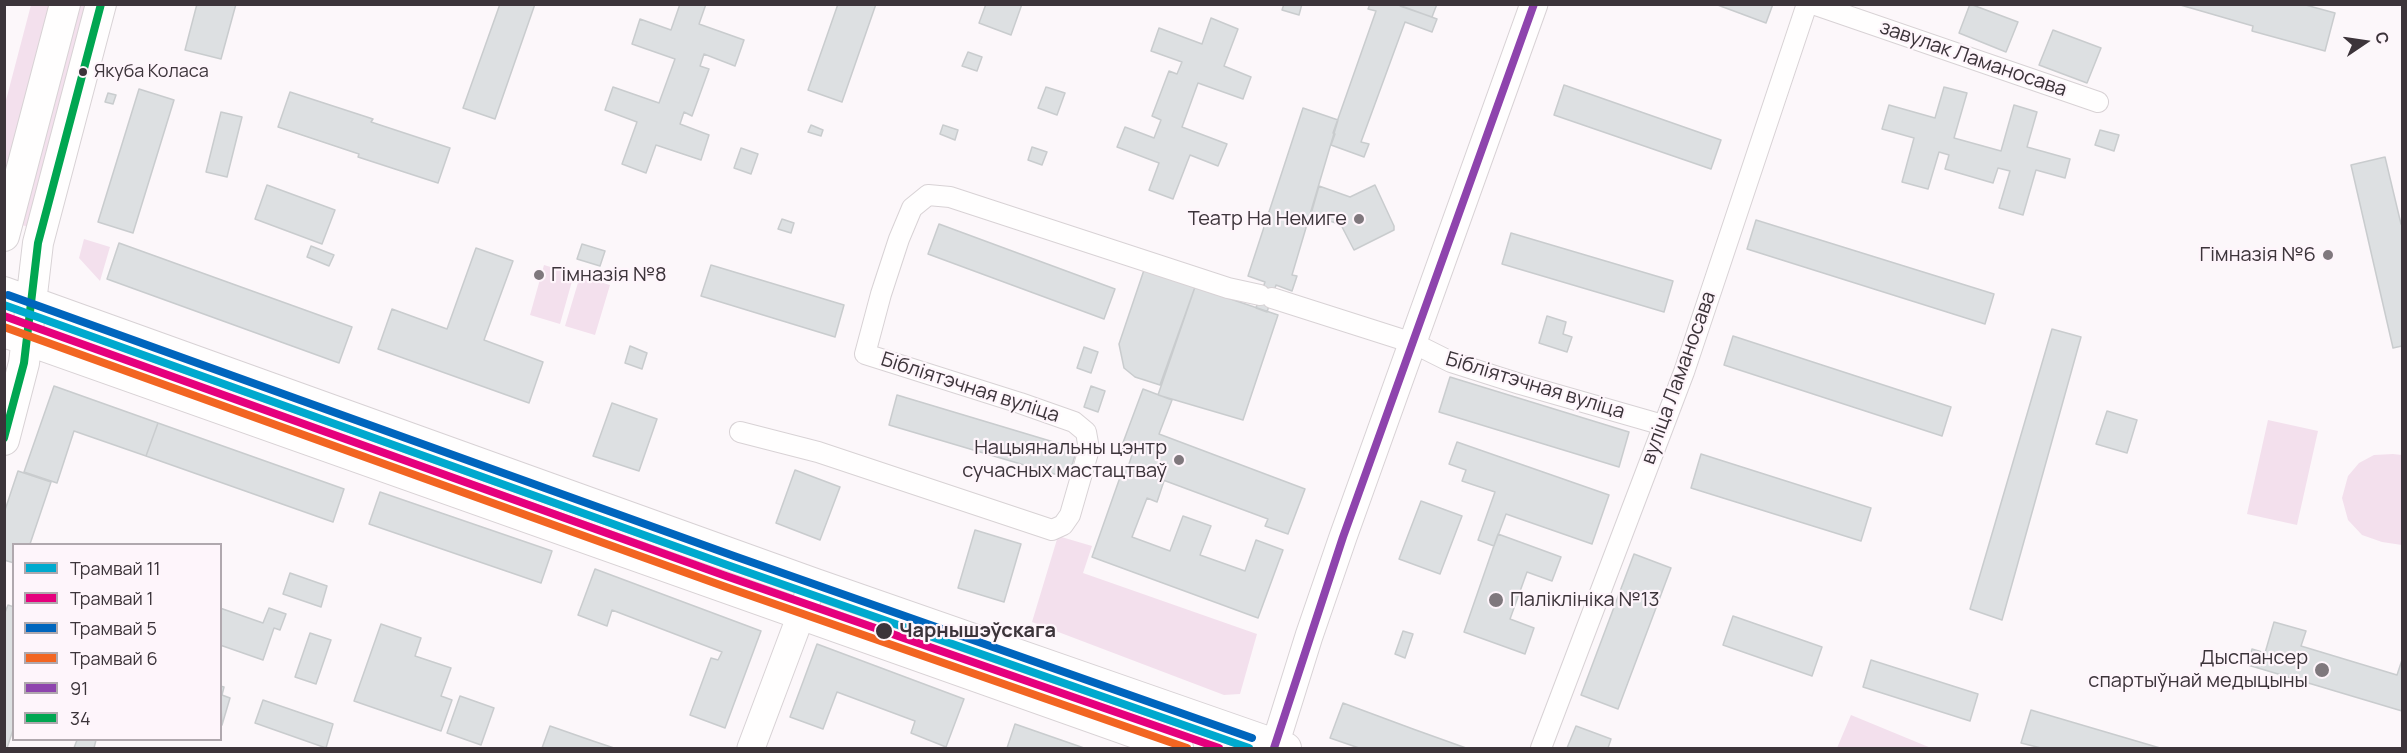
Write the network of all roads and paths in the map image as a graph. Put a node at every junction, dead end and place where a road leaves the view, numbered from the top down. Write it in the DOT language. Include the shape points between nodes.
graph roads {
  1 [pos="65,4"];
  2 [pos="100,4"];
  3 [pos="1534,4"];
  4 [pos="1807,4"];
  5 [pos="1813,4"];
  6 [pos="2098,102"];
  7 [pos="4,236"];
  8 [pos="17,297"];
  9 [pos="15,337"];
  10 [pos="1413,343"];
  11 [pos="1663,425"];
  12 [pos="740,432"];
  13 [pos="4,440"];
  14 [pos="813,583"];
  15 [pos="801,615"];
  16 [pos="1278,747"];
  17 [pos="751,748"];
  18 [pos="1178,748"];
  19 [pos="1541,748"];
  1 -- 7 [label="main road"];
  2 -- 8 [label="main road" via="38,243"];
  3 -- 10 [label="main road"];
  4 -- 11 [label="street, вуліца Ламаносава"];
  5 -- 6 [label="street, завулак Ламаносава"];
  8 -- 9 [label="main road"];
  8 -- 14 [label="main road"];
  9 -- 13 [label="main road" via="20,384"];
  9 -- 15 [label="main road"];
  10 -- 11 [label="street, Бібліятэчная вуліца" via="1451,362"];
  10 -- 12 [label="street, Бібліятэчная вуліца" via="1228,288 950,197 928,195 912,208 899,239 865,354 1074,422 1086,432 1089,449 1070,514 1063,525 1052,530 818,452"];
  10 -- 16 [label="main road" via="1312,626"];
  11 -- 19 [label="street, вуліца Ламаносава"];
  14 -- 15 [label="main road"];
  14 -- 16 [label="main road"];
  15 -- 17 [label="main road"];
  15 -- 18 [label="main road"];
}
